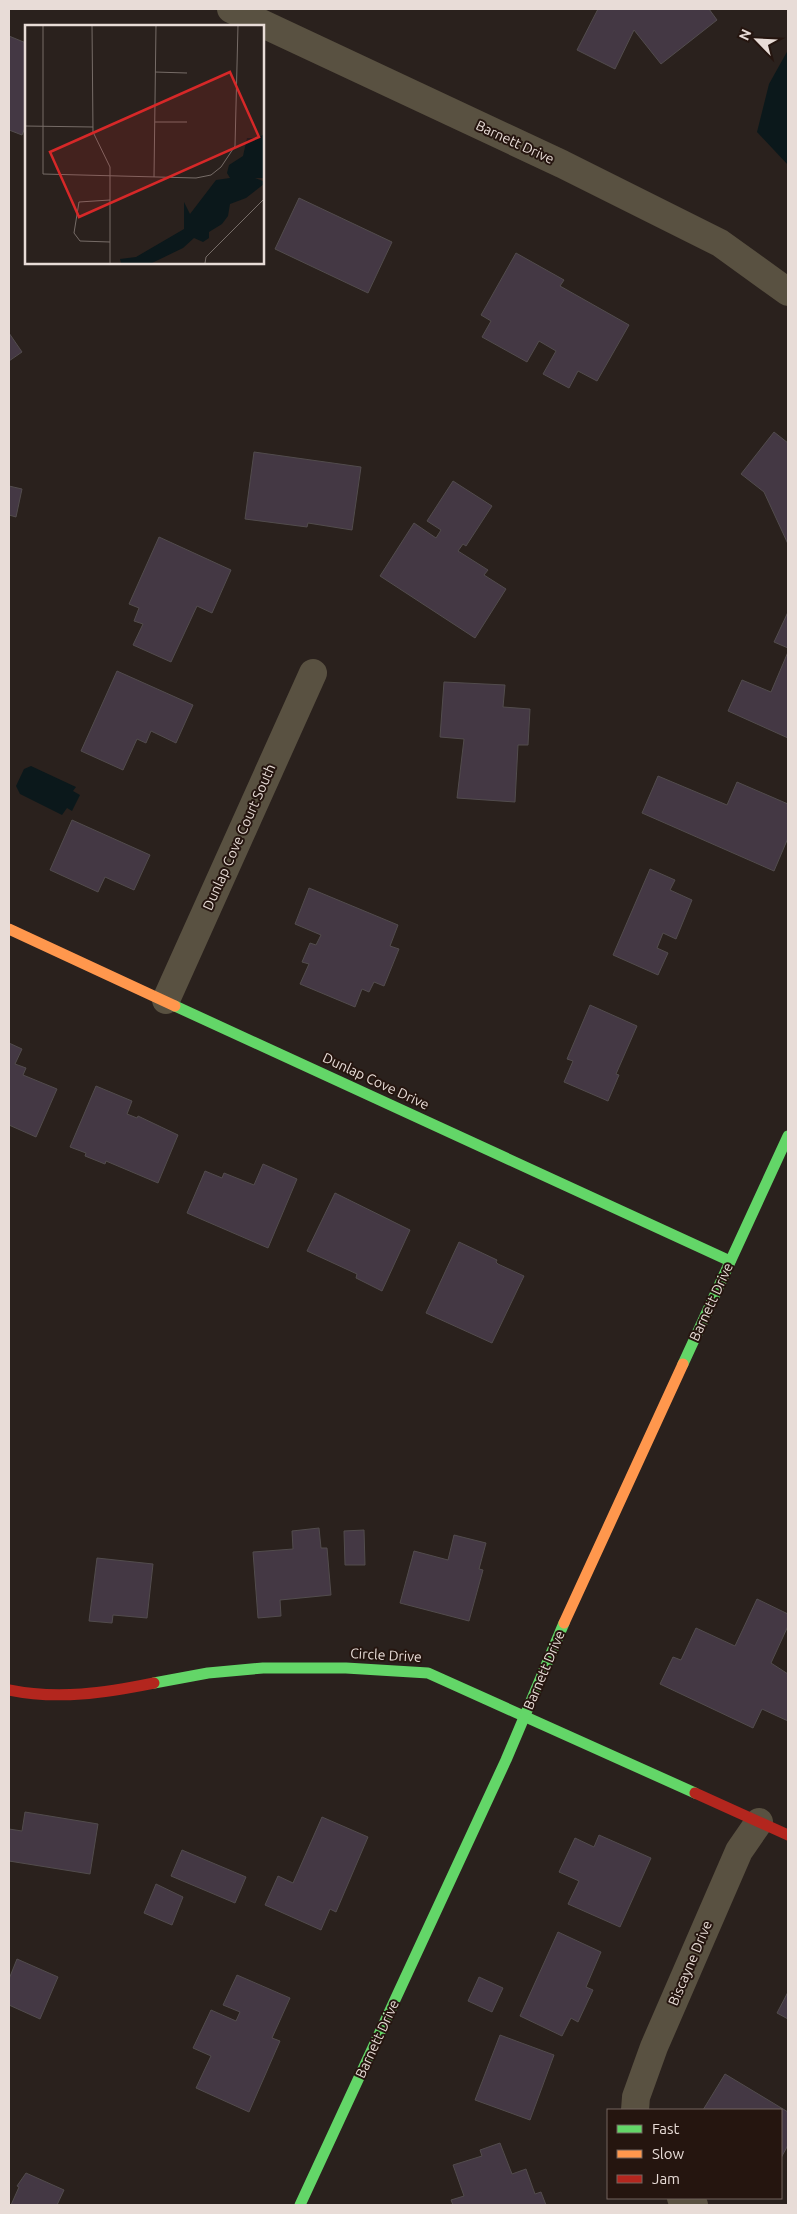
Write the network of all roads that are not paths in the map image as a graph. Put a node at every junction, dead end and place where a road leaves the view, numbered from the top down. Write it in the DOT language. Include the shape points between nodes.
graph roads {
  1 [pos="231,9"];
  2 [pos="788,292"];
  3 [pos="313,673"];
  4 [pos="9,929"];
  5 [pos="166,1000"];
  6 [pos="788,1136"];
  7 [pos="730,1261"];
  8 [pos="9,1690"];
  9 [pos="524,1717"];
  10 [pos="759,1822"];
  11 [pos="788,1835"];
  12 [pos="635,2109"];
  13 [pos="683,2199"];
  14 [pos="300,2205"];
  15 [pos="694,2205"];
  1 -- 2 [label="street, Barnett Drive" via="562,164 711,239"];
  3 -- 5 [label="street, Dunlap Cove Court South"];
  4 -- 5 [label="street, Dunlap Cove Drive"];
  5 -- 7 [label="street, Dunlap Cove Drive"];
  6 -- 7 [label="street, Barnett Drive"];
  7 -- 9 [label="street, Barnett Drive"];
  8 -- 9 [label="street, Circle Drive" via="81,1695 208,1673 288,1667 378,1669 428,1673"];
  9 -- 10 [label="street, Circle Drive"];
  9 -- 14 [label="street, Barnett Drive"];
  10 -- 11 [label="street, Circle Drive"];
  10 -- 12 [label="street, Biscayne Drive" via="739,1851 723,1887 654,2047 636,2097"];
  13 -- 15 [label="street"];
}
